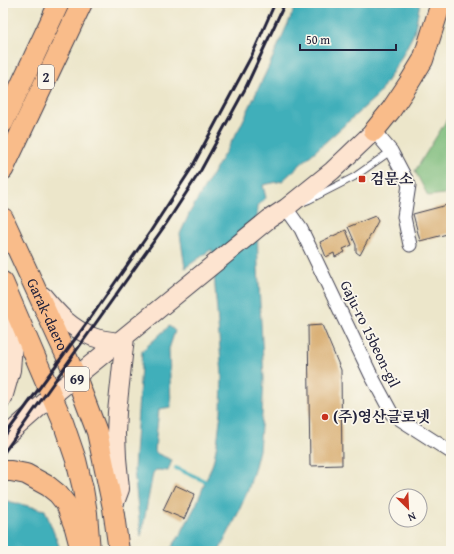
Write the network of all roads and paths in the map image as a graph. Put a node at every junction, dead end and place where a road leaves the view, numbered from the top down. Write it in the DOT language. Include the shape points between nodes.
graph roads {
  1 [pos="59,3"];
  2 [pos="82,3"];
  3 [pos="441,3"];
  4 [pos="3,123"];
  5 [pos="374,131"];
  6 [pos="391,151"];
  7 [pos="3,170"];
  8 [pos="286,208"];
  9 [pos="3,218"];
  10 [pos="410,246"];
  11 [pos="35,287"];
  12 [pos="6,290"];
  13 [pos="123,340"];
  14 [pos="76,377"];
  15 [pos="52,396"];
  16 [pos="3,398"];
  17 [pos="3,439"];
  18 [pos="451,452"];
  19 [pos="3,471"];
  20 [pos="113,508"];
  21 [pos="81,551"];
  22 [pos="90,551"];
  23 [pos="119,551"];
  1 -- 4 [label="main road, 2"];
  2 -- 7 [label="main road, 2"];
  3 -- 5 [label="main road" via="417,72"];
  5 -- 6 [label="street"];
  5 -- 8 [label="main road" via="332,171"];
  6 -- 8 [label="lane" via="354,177 309,200"];
  6 -- 10 [label="street" via="409,185 404,217"];
  8 -- 13 [label="main road"];
  8 -- 18 [label="street, Gaju-ro 15beon-gil" via="301,229 392,414"];
  9 -- 11 [label="main road, Garak-daero / 69"];
  11 -- 13 [label="main road" via="72,326 93,337"];
  11 -- 14 [label="main road, Garak-daero / 69"];
  12 -- 15 [label="main road, Garak-daero / 69"];
  12 -- 16 [label="main road" via="14,331 11,370"];
  13 -- 14 [label="main road"];
  13 -- 20 [label="main road" via="116,412 120,489"];
  14 -- 15 [label="main road"];
  14 -- 20 [label="main road, Garak-daero / 69" via="97,432"];
  15 -- 17 [label="main road"];
  15 -- 22 [label="main road, Garak-daero / 69" via="76,460 83,489"];
  19 -- 21 [label="main road" via="26,474 58,494 66,504"];
  20 -- 23 [label="main road, Garak-daero / 69"];
}
